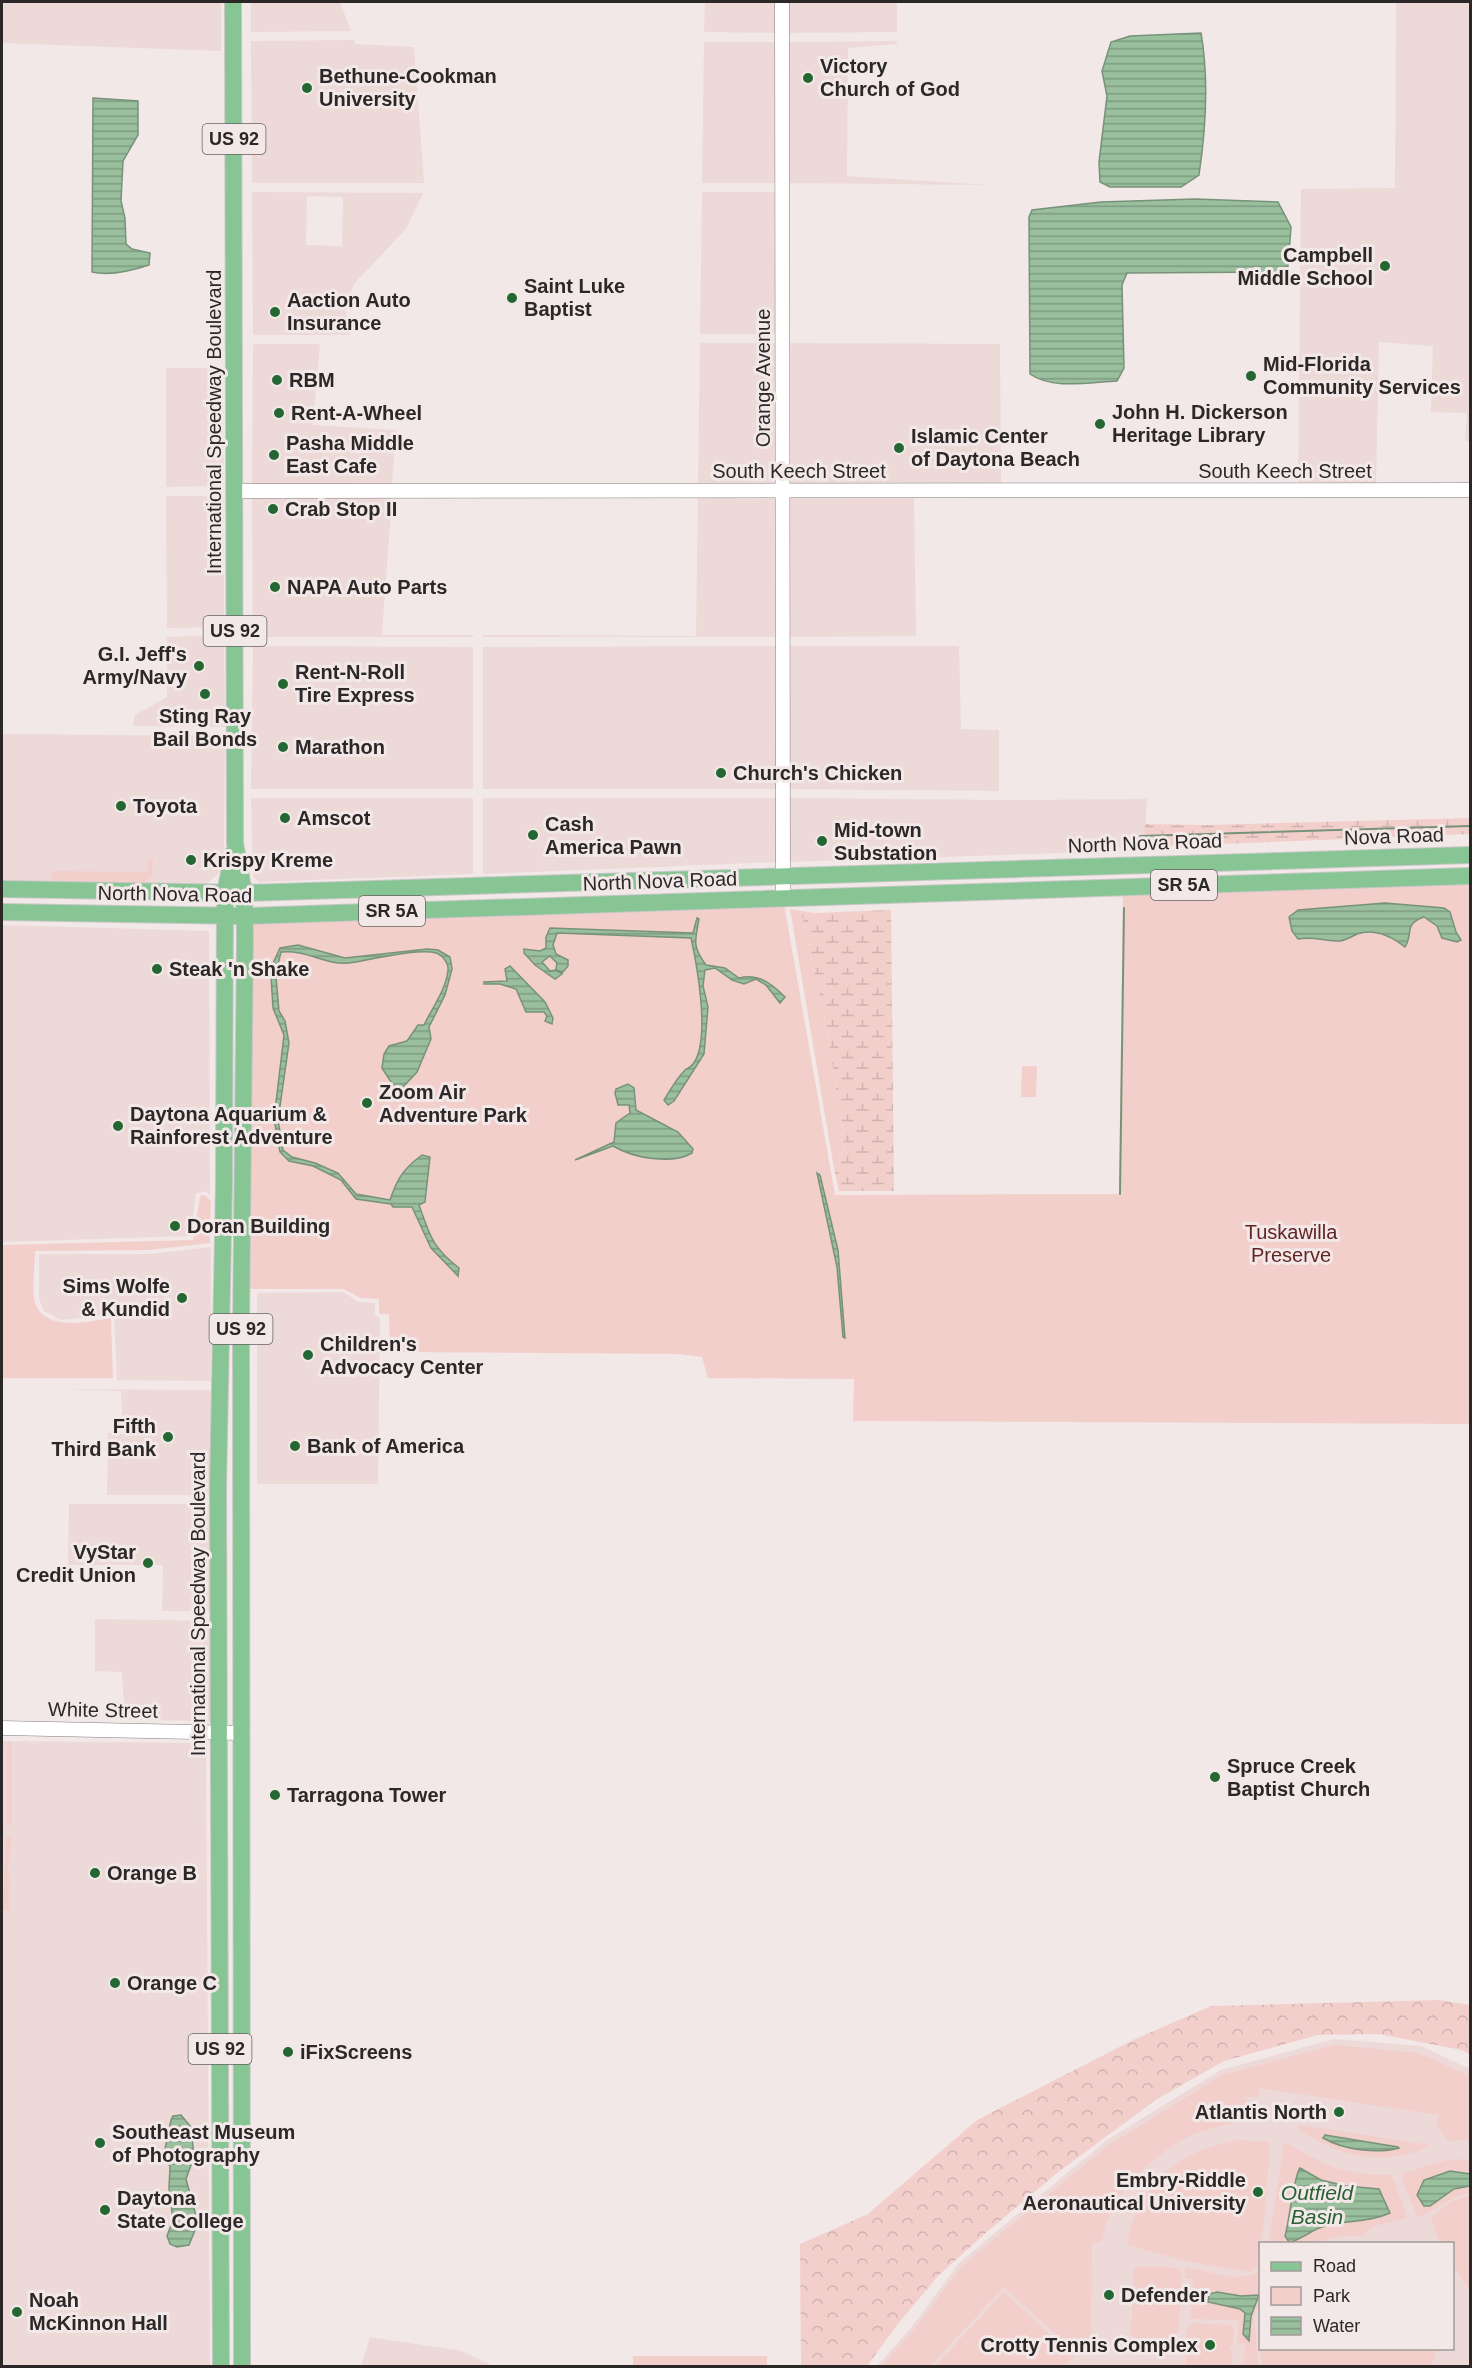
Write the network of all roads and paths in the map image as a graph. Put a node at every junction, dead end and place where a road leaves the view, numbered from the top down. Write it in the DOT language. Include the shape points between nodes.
graph roads {
  1 [pos="233,2"];
  2 [pos="782,2"];
  3 [pos="1470,490"];
  4 [pos="235,491"];
  5 [pos="783,491"];
  6 [pos="235,843"];
  7 [pos="1470,855"];
  8 [pos="1319,859"];
  9 [pos="1110,865"];
  10 [pos="1075,866"];
  11 [pos="1470,875"];
  12 [pos="783,876"];
  13 [pos="1435,877"];
  14 [pos="1080,888"];
  15 [pos="2,889"];
  16 [pos="1049,889"];
  17 [pos="225,893"];
  18 [pos="244,893"];
  19 [pos="783,898"];
  20 [pos="2,912"];
  21 [pos="225,916"];
  22 [pos="245,916"];
  23 [pos="224,1184"];
  24 [pos="241,1329"];
  25 [pos="2,1728"];
  26 [pos="219,1732"];
  27 [pos="241,1733"];
  28 [pos="219,1896"];
  29 [pos="241,2024"];
  30 [pos="220,2060"];
  31 [pos="241,2193"];
  32 [pos="223,2364"];
  33 [pos="242,2367"];
  1 -- 4 [label="main road, International Speedway Boulevard / US 92"];
  2 -- 5 [label="street, Orange Avenue"];
  3 -- 5 [label="street, South Keech Street"];
  4 -- 5 [label="street, South Keech Street"];
  4 -- 6 [label="main road, International Speedway Boulevard / US 92"];
  5 -- 12 [label="street, Orange Avenue"];
  6 -- 17 [label="main road, International Speedway Boulevard / US 92"];
  6 -- 18 [label="main road, International Speedway Boulevard / US 92"];
  7 -- 8 [label="main road, Nova Road / SR 5A"];
  7 -- 13 [label="main road" via="1462,865"];
  8 -- 9 [label="main road, North Nova Road / SR 5A"];
  9 -- 10 [label="main road, North Nova Road / SR 5A"];
  9 -- 14 [label="main road"];
  10 -- 12 [label="main road, North Nova Road / SR 5A"];
  10 -- 16 [label="main road"];
  11 -- 13 [label="main road, SR 5A"];
  12 -- 18 [label="main road, North Nova Road / SR 5A"];
  12 -- 19 [label="street, Orange Avenue"];
  13 -- 14 [label="main road, North Nova Road / SR 5A"];
  14 -- 16 [label="main road, North Nova Road / SR 5A"];
  15 -- 17 [label="main road, North Nova Road / SR 5A"];
  16 -- 19 [label="main road, North Nova Road / SR 5A"];
  17 -- 18 [label="main road, North Nova Road / SR 5A"];
  17 -- 21 [label="main road, International Speedway Boulevard / US 92"];
  18 -- 22 [label="main road, International Speedway Boulevard / US 92"];
  19 -- 22 [label="main road, North Nova Road / SR 5A"];
  20 -- 21 [label="main road, North Nova Road / SR 5A"];
  21 -- 22 [label="main road, North Nova Road / SR 5A"];
  21 -- 23 [label="main road, International Speedway Boulevard / US 92"];
  22 -- 24 [label="main road, International Speedway Boulevard / US 92"];
  23 -- 24 [label="main road" via="232,1190 234,1200 232,1316"];
  23 -- 26 [label="main road, International Speedway Boulevard / US 92" via="219,1309"];
  24 -- 27 [label="main road, International Speedway Boulevard / US 92"];
  25 -- 26 [label="street, White Street"];
  26 -- 27 [label="street, White Street"];
  26 -- 28 [label="main road, International Speedway Boulevard / US 92"];
  27 -- 29 [label="main road, International Speedway Boulevard / US 92"];
  28 -- 29 [label="main road" via="229,1921 230,2009"];
  28 -- 30 [label="main road, International Speedway Boulevard / US 92"];
  29 -- 31 [label="main road, International Speedway Boulevard / US 92"];
  30 -- 31 [label="main road" via="231,2079 232,2176"];
  30 -- 32 [label="main road, International Speedway Boulevard / US 92"];
  31 -- 33 [label="main road, International Speedway Boulevard / US 92"];
}
